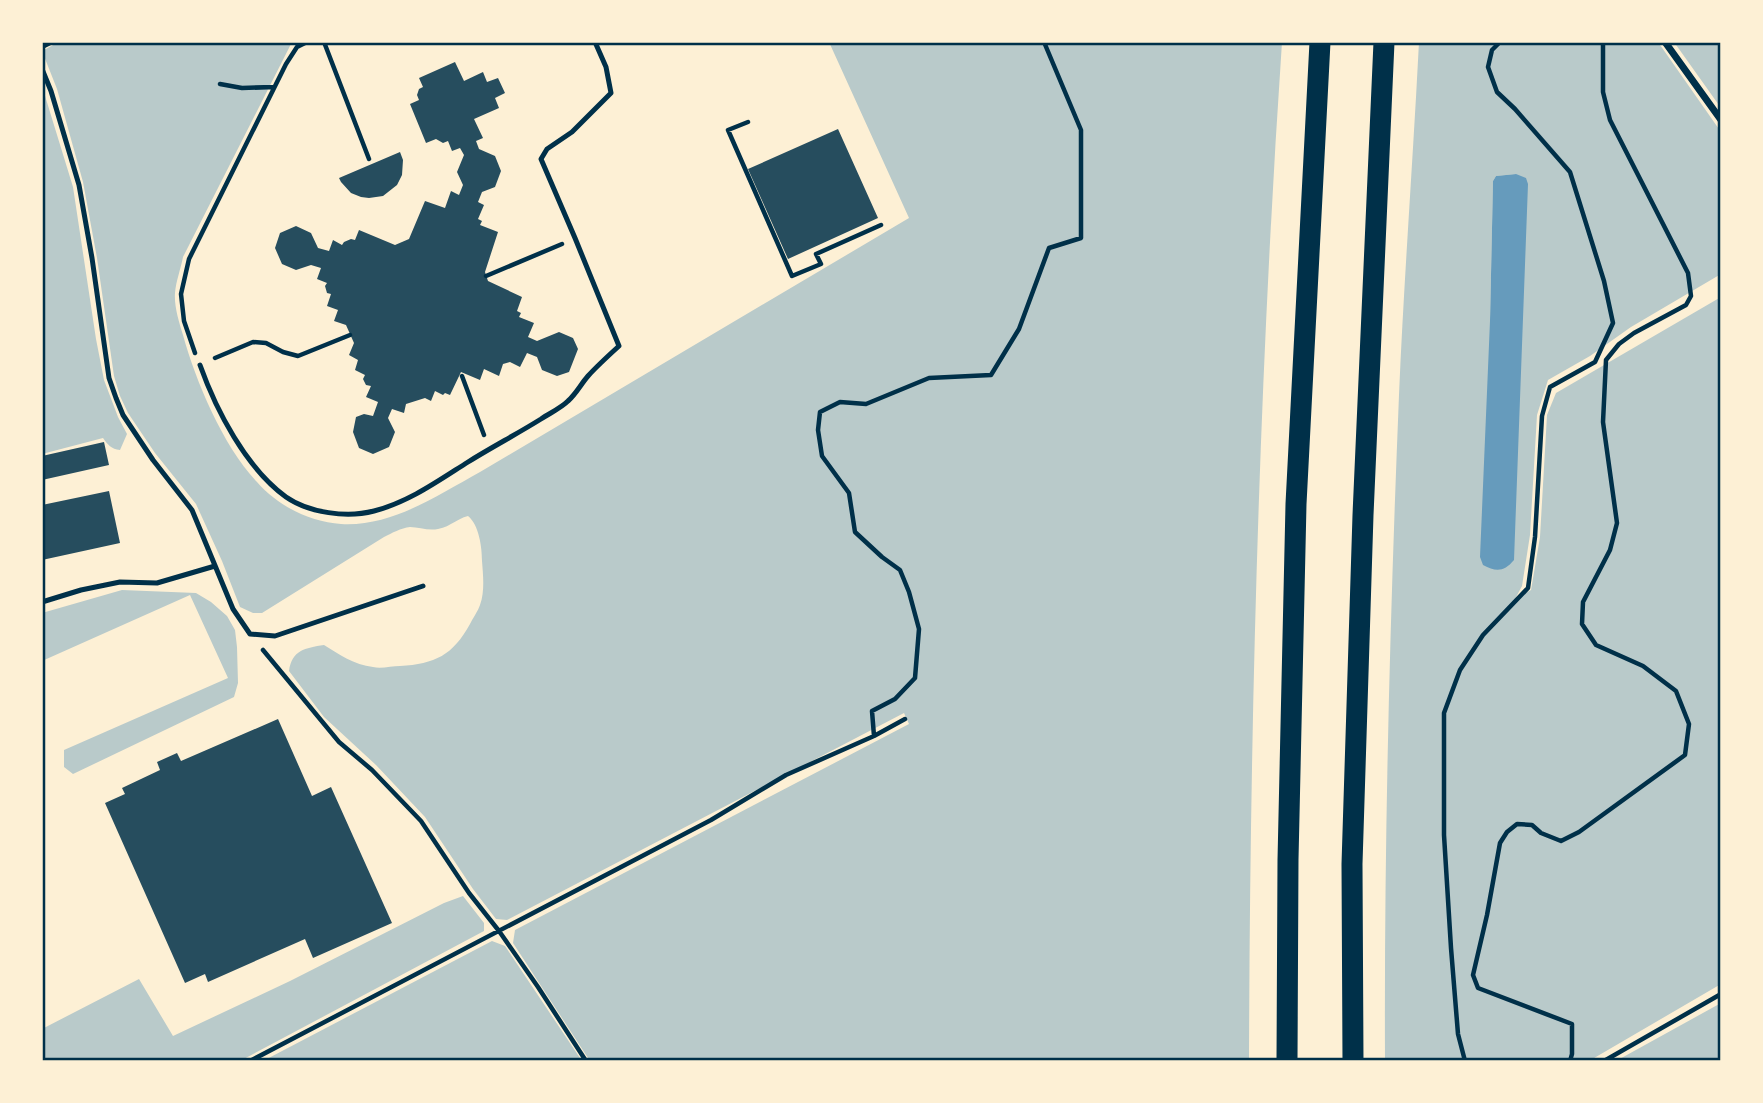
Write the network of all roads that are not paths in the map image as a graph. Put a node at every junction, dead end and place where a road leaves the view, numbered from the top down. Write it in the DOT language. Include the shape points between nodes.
graph roads {
  1 [pos="595,42"];
  2 [pos="1320,42"];
  3 [pos="1384,42"];
  4 [pos="1665,42"];
  5 [pos="42,69"];
  6 [pos="1721,120"];
  7 [pos="200,365"];
  8 [pos="215,566"];
  9 [pos="422,586"];
  10 [pos="42,602"];
  11 [pos="1287,1061"];
  12 [pos="1353,1061"];
  1 -- 7 [label="lane" via="611,93 541,159 618,346 568,402 414,497 372,512 342,514 316,511 288,498 264,477 225,421"];
  2 -- 11 [label="highway" via="1296,504"];
  3 -- 12 [label="highway" via="1352,864"];
  4 -- 6 [label="street"];
  5 -- 8 [label="lane" via="79,185 109,378 123,415 192,510"];
  8 -- 9 [label="lane" via="233,610 250,634 275,636"];
  8 -- 10 [label="lane" via="157,583 120,582"];
}
